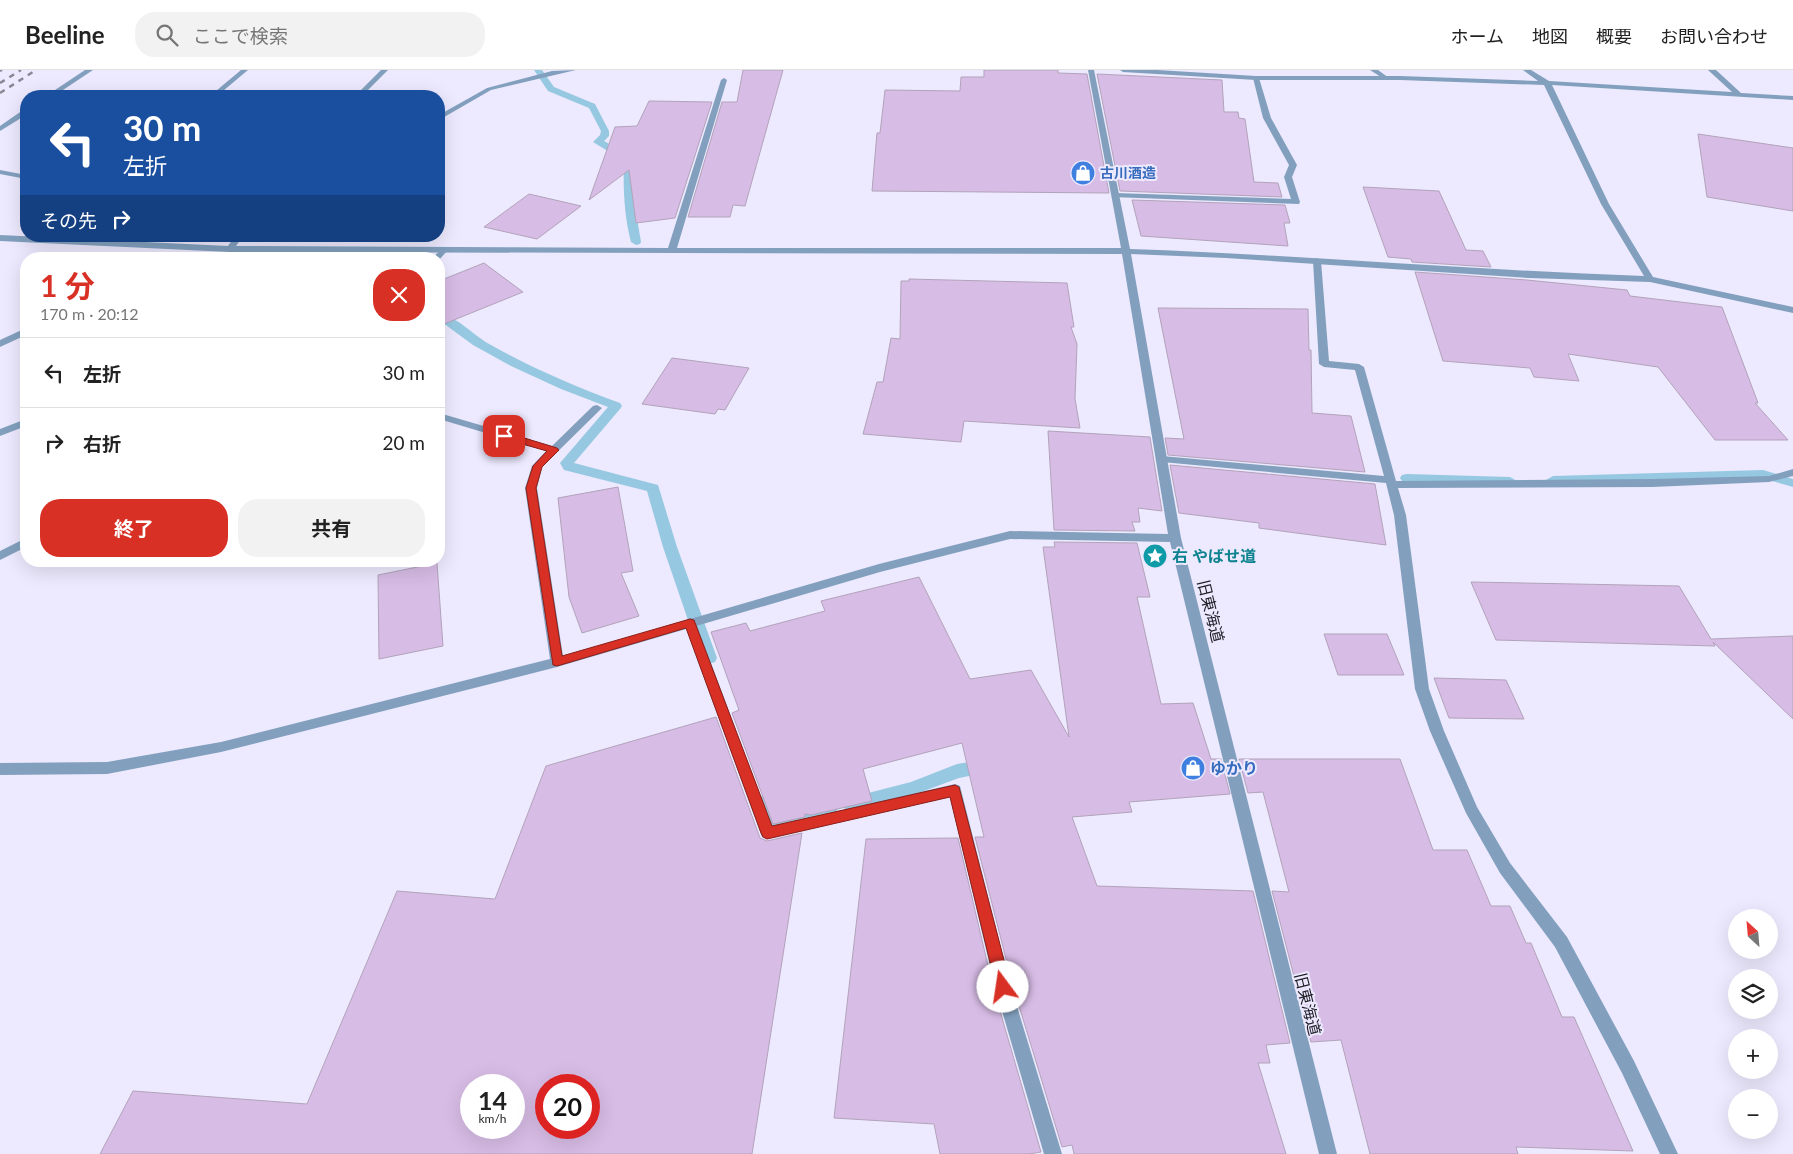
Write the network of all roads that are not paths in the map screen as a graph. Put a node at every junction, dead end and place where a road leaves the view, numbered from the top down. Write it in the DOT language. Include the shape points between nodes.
graph roads {
  1 [pos="90,70"];
  2 [pos="245,70"];
  3 [pos="385,70"];
  4 [pos="573,70"];
  5 [pos="1091,70"];
  6 [pos="1123,70"];
  7 [pos="1373,70"];
  8 [pos="1526,70"];
  9 [pos="1711,70"];
  10 [pos="1256,78"];
  11 [pos="1386,78"];
  12 [pos="724,80"];
  13 [pos="1548,83"];
  14 [pos="59,90"];
  15 [pos="220,90"];
  16 [pos="364,90"];
  17 [pos="1738,94"];
  18 [pos="1793,98"];
  19 [pos="445,115"];
  20 [pos="20,116"];
  21 [pos="0,130"];
  22 [pos="0,172"];
  23 [pos="20,175"];
  24 [pos="1115,195"];
  25 [pos="0,238"];
  26 [pos="20,239"];
  27 [pos="76,242"];
  28 [pos="154,242"];
  29 [pos="235,242"];
  30 [pos="151,246"];
  31 [pos="180,248"];
  32 [pos="230,249"];
  33 [pos="442,251"];
  34 [pos="672,251"];
  35 [pos="1126,251"];
  36 [pos="177,252"];
  37 [pos="1318,261"];
  38 [pos="1650,279"];
  39 [pos="1793,310"];
  40 [pos="20,334"];
  41 [pos="0,344"];
  42 [pos="597,408"];
  43 [pos="445,418"];
  44 [pos="20,425"];
  45 [pos="0,433"];
  46 [pos="554,450"];
  47 [pos="1162,459"];
  48 [pos="1793,472"];
  49 [pos="1391,482"];
  50 [pos="1175,538"];
  51 [pos="20,545"];
  52 [pos="0,556"];
  53 [pos="690,623"];
  54 [pos="557,662"];
  55 [pos="0,769"];
  56 [pos="1053,1154"];
  57 [pos="1328,1154"];
  58 [pos="1669,1154"];
  1 -- 14 [label="street"];
  2 -- 15 [label="street"];
  3 -- 16 [label="street"];
  4 -- 19 [label="street" via="489,89"];
  5 -- 24 [label="street, 旧東海道"];
  6 -- 10 [label="street"];
  7 -- 11 [label="street"];
  8 -- 13 [label="street"];
  9 -- 17 [label="street"];
  10 -- 11 [label="street"];
  10 -- 24 [label="street" via="1268,118 1293,166 1288,177 1296,202"];
  11 -- 13 [label="street"];
  12 -- 34 [label="street"];
  13 -- 17 [label="street"];
  13 -- 38 [label="street" via="1605,204"];
  17 -- 18 [label="street"];
  20 -- 21 [label="street"];
  22 -- 23 [label="street"];
  24 -- 35 [label="street, 旧東海道"];
  25 -- 26 [label="street"];
  27 -- 30 [label="street"];
  28 -- 30 [label="street"];
  29 -- 32 [label="street"];
  30 -- 31 [label="street"];
  31 -- 32 [label="street"];
  31 -- 36 [label="street"];
  32 -- 33 [label="street"];
  33 -- 34 [label="street"];
  34 -- 35 [label="street"];
  35 -- 37 [label="street"];
  35 -- 47 [label="street, 旧東海道"];
  37 -- 38 [label="street" via="1529,275"];
  37 -- 49 [label="street" via="1324,364 1359,367"];
  38 -- 39 [label="street"];
  40 -- 41 [label="street"];
  42 -- 46 [label="street"];
  43 -- 46 [label="street"];
  44 -- 45 [label="street"];
  46 -- 54 [label="street" via="538,466 531,488"];
  47 -- 49 [label="street"];
  47 -- 50 [label="street, 旧東海道"];
  48 -- 49 [label="street" via="1769,479 1643,484"];
  49 -- 58 [label="street" via="1400,515 1422,689 1437,731 1470,809 1505,868 1561,942 1628,1068"];
  50 -- 53 [label="street" via="1010,535 879,568"];
  50 -- 57 [label="street, 旧東海道"];
  51 -- 52 [label="street"];
  53 -- 54 [label="street"];
  53 -- 56 [label="street" via="767,833 955,790 1003,987"];
  54 -- 55 [label="street" via="221,747 107,768"];
}
